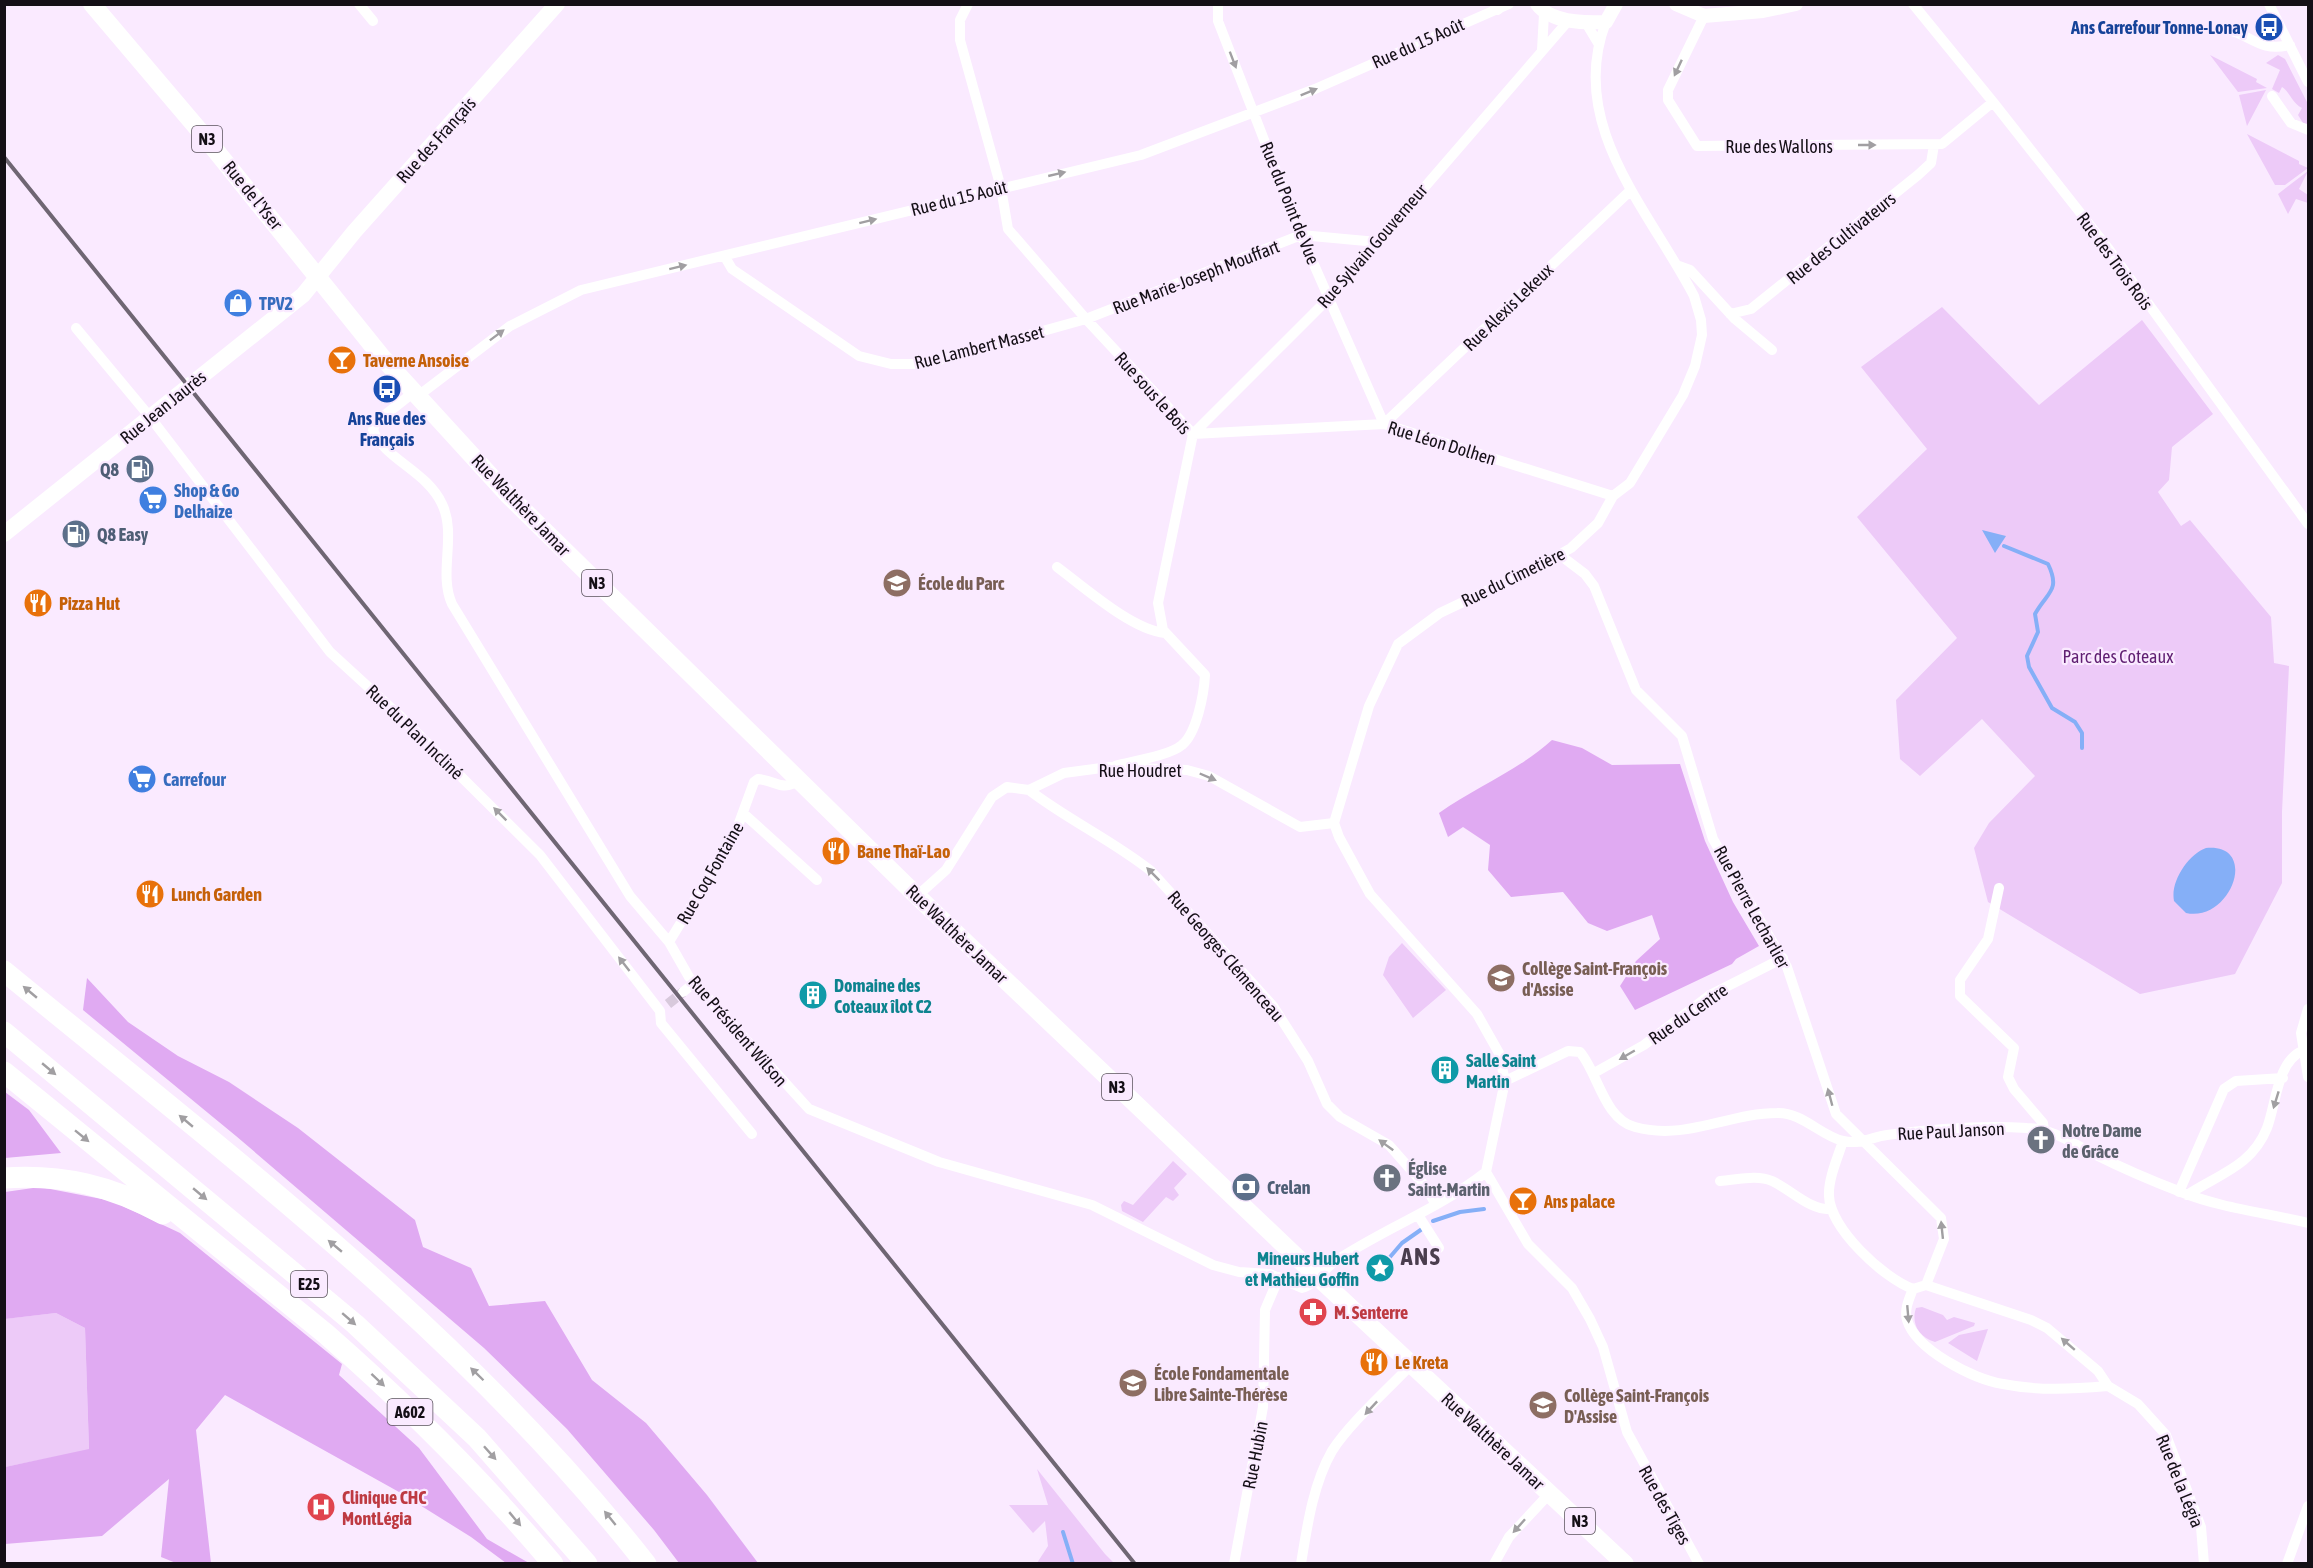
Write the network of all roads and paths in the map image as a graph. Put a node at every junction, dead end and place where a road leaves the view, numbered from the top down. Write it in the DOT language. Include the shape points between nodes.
graph roads {
  1 [pos="92,4"];
  2 [pos="359,4"];
  3 [pos="557,4"];
  4 [pos="968,4"];
  5 [pos="1218,4"];
  6 [pos="1676,4"];
  7 [pos="1796,4"];
  8 [pos="1913,4"];
  9 [pos="2269,4"];
  10 [pos="1616,5"];
  11 [pos="1502,6"];
  12 [pos="1541,9"];
  13 [pos="1704,15"];
  14 [pos="1569,20"];
  15 [pos="373,21"];
  16 [pos="1606,22"];
  17 [pos="1586,23"];
  18 [pos="2221,29"];
  19 [pos="1598,43"];
  20 [pos="2290,45"];
  21 [pos="1542,50"];
  22 [pos="2308,82"];
  23 [pos="2272,96"];
  24 [pos="1993,102"];
  25 [pos="1254,113"];
  26 [pos="2308,130"];
  27 [pos="1934,145"];
  28 [pos="1001,188"];
  29 [pos="1631,190"];
  30 [pos="1301,235"];
  31 [pos="1377,242"];
  32 [pos="725,257"];
  33 [pos="1678,266"];
  34 [pos="318,277"];
  35 [pos="1328,298"];
  36 [pos="1731,314"];
  37 [pos="1086,320"];
  38 [pos="76,328"];
  39 [pos="1772,350"];
  40 [pos="416,394"];
  41 [pos="153,415"];
  42 [pos="1384,424"];
  43 [pos="1193,434"];
  44 [pos="423,477"];
  45 [pos="1613,496"];
  46 [pos="2308,524"];
  47 [pos="4,534"];
  48 [pos="1560,555"];
  49 [pos="1057,567"];
  50 [pos="1165,633"];
  51 [pos="1109,767"];
  52 [pos="800,780"];
  53 [pos="1029,790"];
  54 [pos="744,814"];
  55 [pos="1334,823"];
  56 [pos="817,880"];
  57 [pos="1999,888"];
  58 [pos="917,896"];
  59 [pos="669,942"];
  60 [pos="1783,958"];
  61 [pos="4,970"];
  62 [pos="694,983"];
  63 [pos="683,992"];
  64 [pos="2308,1009"];
  65 [pos="4,1032"];
  66 [pos="2302,1051"];
  67 [pos="4,1072"];
  68 [pos="1594,1073"];
  69 [pos="2283,1077"];
  70 [pos="2308,1077"];
  71 [pos="1505,1081"];
  72 [pos="2044,1130"];
  73 [pos="752,1134"];
  74 [pos="1843,1141"];
  75 [pos="1866,1142"];
  76 [pos="1486,1172"];
  77 [pos="4,1178"];
  78 [pos="1720,1181"];
  79 [pos="2183,1193"];
  80 [pos="1436,1206"];
  81 [pos="1832,1209"];
  82 [pos="1418,1215"];
  83 [pos="2308,1223"];
  84 [pos="1439,1248"];
  85 [pos="253,1275"];
  86 [pos="1279,1277"];
  87 [pos="1318,1277"];
  88 [pos="1926,1285"];
  89 [pos="1913,1289"];
  90 [pos="1411,1365"];
  91 [pos="2108,1386"];
  92 [pos="1550,1493"];
  93 [pos="2308,1506"];
  94 [pos="553,1563"];
  95 [pos="587,1563"];
  96 [pos="646,1563"];
  97 [pos="1234,1563"];
  98 [pos="1301,1563"];
  99 [pos="1494,1563"];
  100 [pos="1625,1563"];
  101 [pos="1699,1563"];
  102 [pos="2204,1563"];
  103 [pos="2287,1563"];
  1 -- 34 [label="main road, Rue de l'Yser / N3"];
  2 -- 15 [label="street"];
  3 -- 34 [label="main road, Rue des Français"];
  4 -- 28 [label="street, Rue sous le Bois" via="960,20 960,40"];
  5 -- 25 [label="street, Rue du Point de Vue, one-way" via="1218,21"];
  6 -- 13 [label="street"];
  7 -- 13 [label="street"];
  8 -- 24 [label="street, Rue des Trois Rois"];
  9 -- 20 [label="street"];
  10 -- 16 [label="street"];
  25 -- 11 [label="street, Rue du 15 Août, one-way"];
  12 -- 14 [label="street"];
  12 -- 21 [label="street"];
  13 -- 27 [label="street, Rue des Wallons, one-way" via="1668,90 1668,100 1697,146"];
  14 -- 17 [label="street"];
  14 -- 21 [label="street, Rue Sylvain Gouverneur"];
  16 -- 17 [label="street"];
  16 -- 19 [label="street, Rue du Cimetière"];
  17 -- 19 [label="street"];
  18 -- 20 [label="street" via="2230,29 2266,47"];
  19 -- 29 [label="street, Rue du Cimetière" via="1600,120 1610,151"];
  20 -- 22 [label="street"];
  21 -- 31 [label="street, Rue Sylvain Gouverneur"];
  23 -- 26 [label="street" via="2291,123"];
  24 -- 27 [label="street" via="1942,144"];
  24 -- 46 [label="street, Rue des Trois Rois" via="2108,248"];
  28 -- 25 [label="street, Rue du 15 Août, one-way" via="1141,155"];
  25 -- 30 [label="street, Rue du Point de Vue"];
  27 -- 36 [label="street, Rue des Cultivateurs" via="1931,163 1910,182 1750,309"];
  32 -- 28 [label="street, Rue du 15 Août, one-way"];
  28 -- 37 [label="street, Rue sous le Bois" via="1008,229"];
  29 -- 33 [label="street, Rue du Cimetière"];
  29 -- 42 [label="street, Rue Alexis Lekeux"];
  30 -- 31 [label="street, Rue Marie-Joseph Mouffart"];
  30 -- 35 [label="street, Rue du Point de Vue"];
  30 -- 37 [label="street, Rue Marie-Joseph Mouffart"];
  31 -- 35 [label="street, Rue Sylvain Gouverneur"];
  32 -- 37 [label="street, Rue Lambert Masset" via="732,269 848,350 891,364 925,364"];
  40 -- 32 [label="street, Rue du 15 Août, one-way" via="510,326 581,290"];
  33 -- 36 [label="street" via="1690,270"];
  33 -- 45 [label="street, Rue du Cimetière" via="1694,296 1701,321 1695,366 1683,395 1630,483"];
  34 -- 40 [label="main road, Rue Walthère Jamar / N3"];
  34 -- 41 [label="main road, Rue Jean Jaurès" via="303,296"];
  35 -- 42 [label="street, Rue du Point de Vue"];
  35 -- 43 [label="street, Rue Sylvain Gouverneur"];
  36 -- 39 [label="street"];
  37 -- 43 [label="street, Rue sous le Bois"];
  38 -- 41 [label="street, Rue du Plan Incliné"];
  40 -- 44 [label="street, Rue du 15 Août" via="376,422 373,430 377,440"];
  40 -- 52 [label="main road, Rue Walthère Jamar / N3" via="508,495"];
  41 -- 47 [label="main road, Rue Jean Jaurès"];
  73 -- 41 [label="street, Rue du Plan Incliné, one-way" via="662,1023 664,1007 540,855 330,652"];
  42 -- 43 [label="street, Rue Léon Dolhen"];
  42 -- 45 [label="street, Rue Léon Dolhen"];
  43 -- 50 [label="street, Rue sous le Bois" via="1158,603 1158,618"];
  44 -- 59 [label="street, Rue Président Wilson" via="438,495 447,516 447,588 452,604 630,896"];
  45 -- 48 [label="street, Rue du Cimetière" via="1589,533"];
  48 -- 55 [label="street, Rue du Cimetière" via="1440,613 1398,644 1369,706"];
  48 -- 60 [label="street, Rue Pierre Lecharlier" via="1586,574 1594,586 1636,690 1682,736 1713,839"];
  49 -- 50 [label="street, Rue sous le Bois" via="1131,620"];
  50 -- 51 [label="street, Rue sous le Bois" via="1205,675 1195,722 1183,745"];
  51 -- 53 [label="street, Rue Houdret" via="1064,773"];
  51 -- 55 [label="street, Rue Houdret, one-way" via="1187,770 1209,777 1300,827"];
  52 -- 54 [label="street, Rue Coq Fontaine" via="781,787 758,779"];
  52 -- 58 [label="main road, Rue Walthère Jamar / N3"];
  53 -- 58 [label="street, Rue Houdret" via="1007,787 992,797 946,870"];
  80 -- 53 [label="street, Rue Georges Clémenceau, one-way" via="1426,1187 1389,1145 1340,1117 1327,1104 1308,1061 1273,1006 1151,871"];
  54 -- 56 [label="street"];
  54 -- 59 [label="street, Rue Coq Fontaine"];
  55 -- 71 [label="street" via="1370,894 1477,1014 1499,1053"];
  57 -- 72 [label="street" via="1988,939 1960,980 1959,996 2014,1048 2008,1077 2043,1123"];
  58 -- 87 [label="main road, Rue Walthère Jamar / N3"];
  59 -- 62 [label="street, Rue Président Wilson"];
  60 -- 68 [label="street, Rue du Centre, one-way" via="1710,995 1644,1045"];
  75 -- 60 [label="street, Rue Pierre Lecharlier, one-way" via="1836,1114"];
  96 -- 61 [label="highway, E25, one-way" via="548,1447 427,1325"];
  62 -- 63 [label="street"];
  62 -- 86 [label="street, Rue Président Wilson" via="809,1109 939,1162 1092,1205 1213,1265"];
  64 -- 66 [label="street" via="2301,1033"];
  65 -- 95 [label="highway, E25, one-way" via="355,1324 477,1438"];
  66 -- 69 [label="street" via="2293,1055"];
  66 -- 70 [label="street"];
  67 -- 85 [label="highway, one-way"];
  68 -- 71 [label="street" via="1580,1052 1568,1051"];
  68 -- 74 [label="street" via="1616,1114 1632,1126 1689,1130 1780,1112"];
  69 -- 79 [label="street, one-way" via="2258,1149 2236,1167"];
  69 -- 79 [label="street" via="2236,1081 2224,1089"];
  71 -- 76 [label="street"];
  72 -- 75 [label="street, Rue Paul Janson" via="1949,1130 1884,1135"];
  72 -- 79 [label="street, Rue Paul Janson"];
  74 -- 75 [label="street, Rue Paul Janson"];
  74 -- 81 [label="street" via="1829,1195"];
  88 -- 75 [label="street, Rue Pierre Lecharlier, one-way" via="1944,1239 1941,1218"];
  76 -- 80 [label="street"];
  76 -- 101 [label="street, Rue des Tiges" via="1528,1244 1572,1288 1590,1319 1603,1347 1633,1445"];
  77 -- 85 [label="highway, A602" via="62,1178 138,1200 179,1222"];
  78 -- 81 [label="street" via="1771,1180 1821,1210"];
  79 -- 83 [label="street, Rue Paul Janson"];
  80 -- 82 [label="street"];
  81 -- 89 [label="street" via="1834,1221 1873,1261 1902,1285"];
  82 -- 84 [label="street"];
  82 -- 87 [label="street" via="1335,1262"];
  85 -- 94 [label="highway, A602, one-way" via="377,1379 504,1506"];
  86 -- 87 [label="street, Rue Président Wilson" via="1302,1288"];
  86 -- 97 [label="street, Rue Hubin" via="1265,1310 1263,1407"];
  87 -- 90 [label="main road, Rue Walthère Jamar / N3"];
  88 -- 89 [label="street"];
  91 -- 88 [label="street, Rue de la Légia, one-way" via="2098,1371 2047,1328"];
  89 -- 91 [label="street, one-way" via="1906,1318 1915,1338 1971,1374 2002,1384 2061,1390"];
  90 -- 92 [label="main road, Rue Walthère Jamar / N3"];
  90 -- 98 [label="street, one-way" via="1340,1441 1330,1457 1311,1512"];
  91 -- 102 [label="street, Rue de la Légia" via="2138,1404 2166,1435 2201,1527"];
  92 -- 99 [label="street, one-way" via="1509,1537"];
  92 -- 100 [label="main road, Rue Walthère Jamar / N3"];
  93 -- 103 [label="street"];
}
